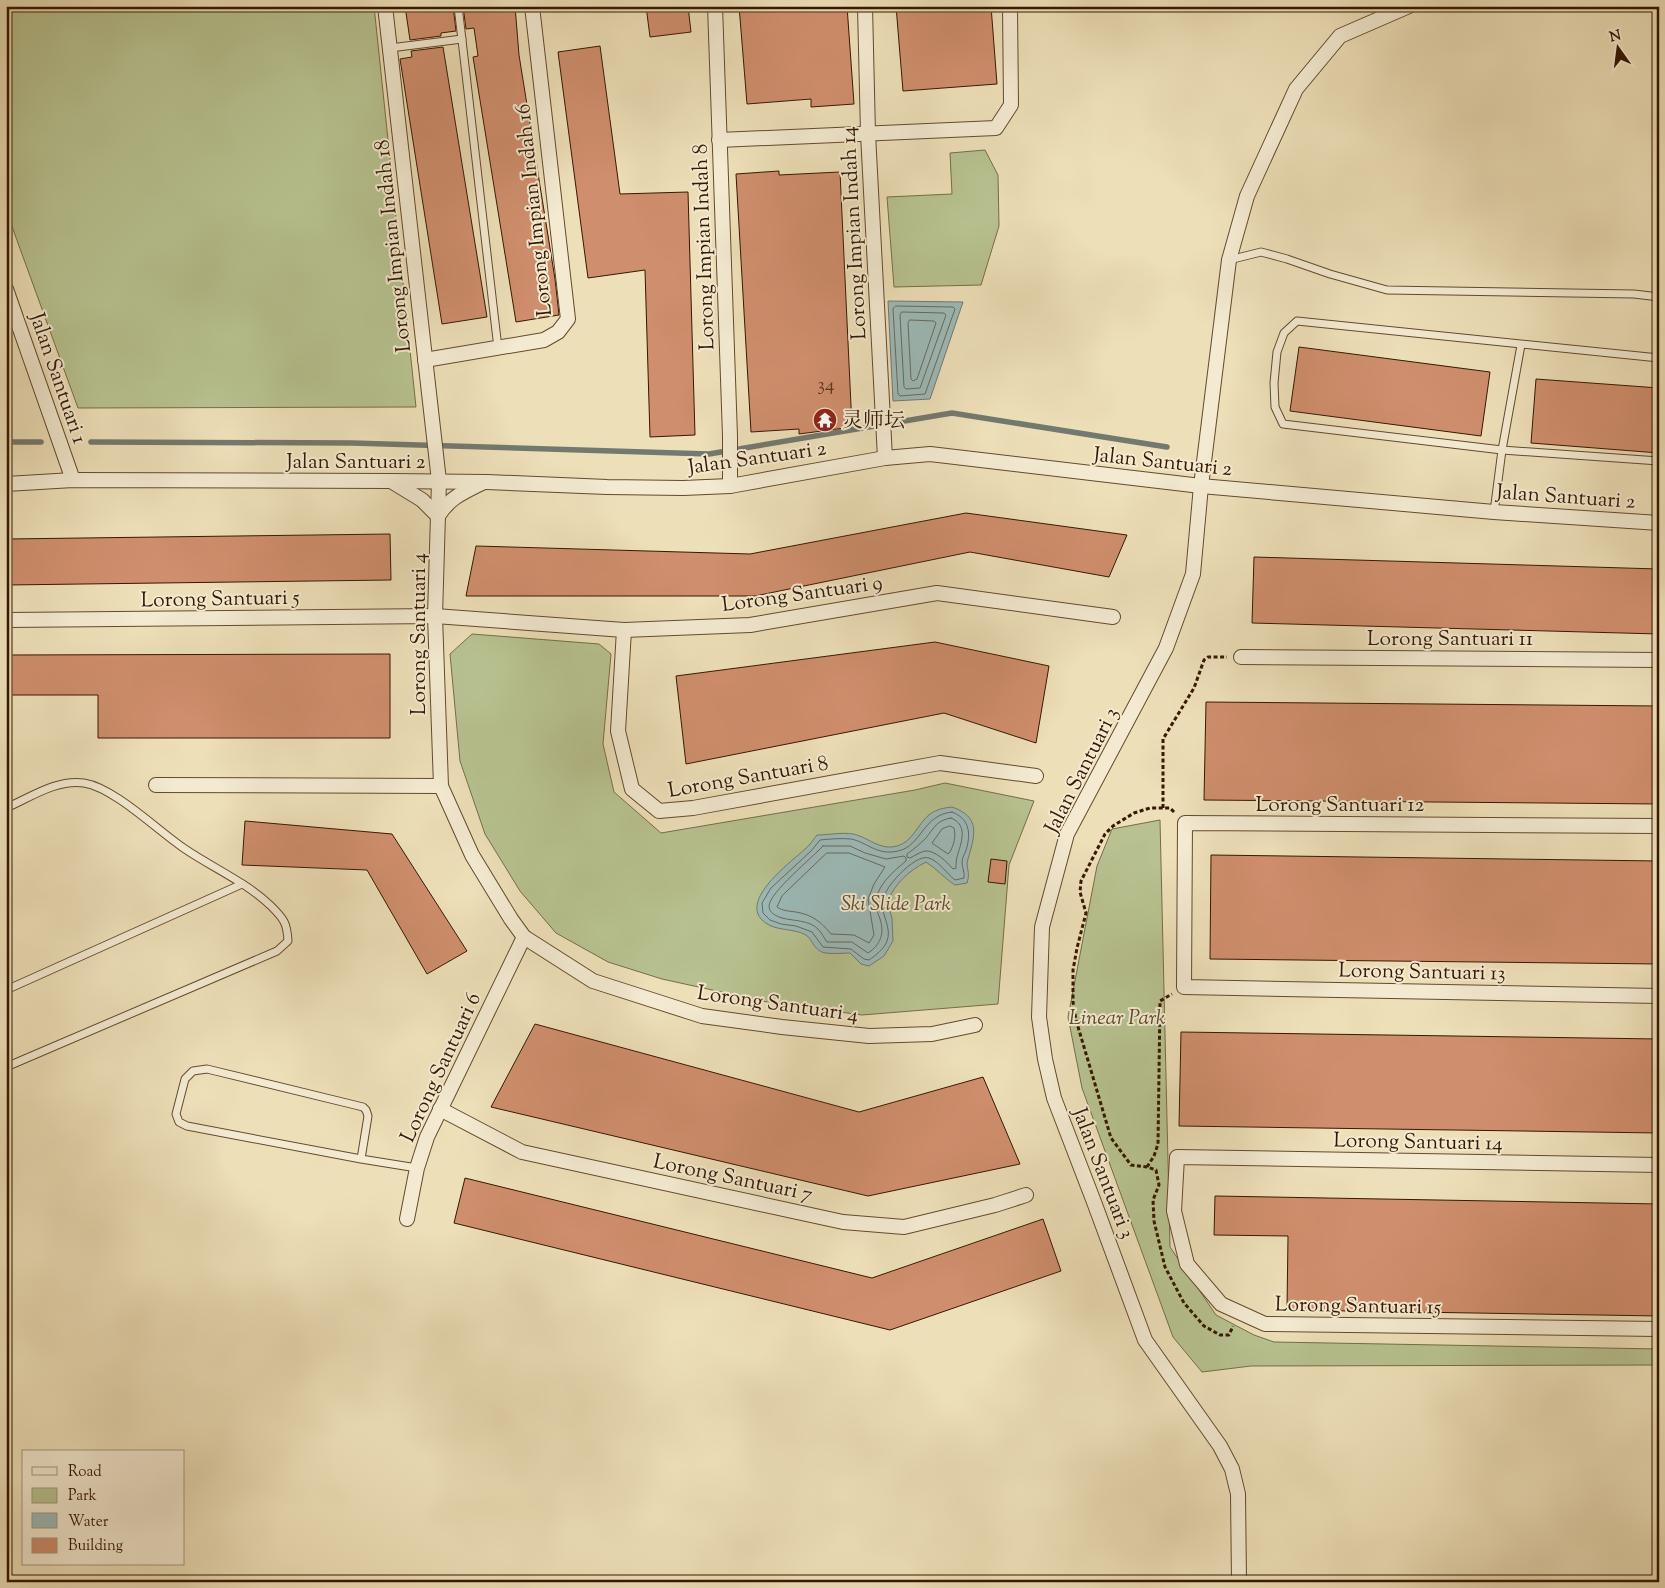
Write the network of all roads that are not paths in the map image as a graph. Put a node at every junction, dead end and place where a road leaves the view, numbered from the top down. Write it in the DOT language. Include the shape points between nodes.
graph roads {
  1 [pos="385,6"];
  2 [pos="458,6"];
  3 [pos="532,6"];
  4 [pos="715,6"];
  5 [pos="866,6"];
  6 [pos="1010,6"];
  7 [pos="1409,6"];
  8 [pos="462,39"];
  9 [pos="390,48"];
  10 [pos="868,134"];
  11 [pos="719,140"];
  12 [pos="1229,260"];
  13 [pos="6,289"];
  14 [pos="1659,296"];
  15 [pos="12,323"];
  16 [pos="1521,345"];
  17 [pos="498,348"];
  18 [pos="1659,358"];
  19 [pos="426,360"];
  20 [pos="1502,450"];
  21 [pos="885,458"];
  22 [pos="1659,461"];
  23 [pos="73,480"];
  24 [pos="391,481"];
  25 [pos="439,481"];
  26 [pos="485,482"];
  27 [pos="6,484"];
  28 [pos="730,486"];
  29 [pos="1201,486"];
  30 [pos="1494,512"];
  31 [pos="438,516"];
  32 [pos="1659,522"];
  33 [pos="435,616"];
  34 [pos="1113,617"];
  35 [pos="6,620"];
  36 [pos="624,630"];
  37 [pos="1241,657"];
  38 [pos="1659,660"];
  39 [pos="1036,776"];
  40 [pos="156,785"];
  41 [pos="441,786"];
  42 [pos="6,808"];
  43 [pos="1659,826"];
  44 [pos="242,884"];
  45 [pos="524,937"];
  46 [pos="1184,987"];
  47 [pos="6,990"];
  48 [pos="1659,996"];
  49 [pos="975,1025"];
  50 [pos="6,1067"];
  51 [pos="440,1109"];
  52 [pos="1178,1157"];
  53 [pos="360,1159"];
  54 [pos="1659,1164"];
  55 [pos="417,1168"];
  56 [pos="1026,1194"];
  57 [pos="407,1220"];
  58 [pos="1659,1329"];
  59 [pos="1239,1582"];
  1 -- 9 [label="street, Lorong Impian Indah 18"];
  2 -- 8 [label="lane"];
  3 -- 17 [label="street, Lorong Impian Indah 16" via="568,319 558,332 544,340"];
  4 -- 11 [label="street, Lorong Impian Indah 8"];
  5 -- 10 [label="street, Lorong Impian Indah 14"];
  6 -- 10 [label="street" via="1011,105 996,128"];
  7 -- 12 [label="street, Jalan Santuari 3" via="1340,36 1296,89 1247,196"];
  8 -- 9 [label="lane"];
  8 -- 17 [label="lane"];
  9 -- 19 [label="street, Lorong Impian Indah 18"];
  10 -- 11 [label="street"];
  10 -- 21 [label="street, Lorong Impian Indah 14"];
  11 -- 28 [label="street, Lorong Impian Indah 8"];
  12 -- 14 [label="lane" via="1261,252 1387,290"];
  12 -- 29 [label="street, Jalan Santuari 3"];
  13 -- 15 [label="street, Jalan Santuari 1"];
  15 -- 23 [label="street, Jalan Santuari 1"];
  16 -- 18 [label="lane"];
  16 -- 20 [label="lane"];
  16 -- 20 [label="lane" via="1296,321 1284,333 1278,352 1275,407 1283,424"];
  17 -- 19 [label="street, Lorong Impian Indah 16"];
  19 -- 25 [label="street, Lorong Impian Indah 18"];
  20 -- 22 [label="lane"];
  20 -- 30 [label="lane"];
  21 -- 28 [label="street, Jalan Santuari 2"];
  21 -- 29 [label="street, Jalan Santuari 2" via="930,454"];
  23 -- 24 [label="street, Jalan Santuari 2"];
  23 -- 27 [label="street, Jalan Santuari 2"];
  24 -- 25 [label="street, Jalan Santuari 2"];
  24 -- 31 [label="street" via="422,500"];
  25 -- 26 [label="street, Jalan Santuari 2"];
  25 -- 31 [label="street, Lorong Santuari 4"];
  26 -- 28 [label="street, Jalan Santuari 2" via="607,487"];
  26 -- 31 [label="street" via="451,499"];
  29 -- 30 [label="street, Jalan Santuari 2"];
  29 -- 59 [label="street, Jalan Santuari 3" via="1193,574 1166,648 1068,834 1042,926 1039,1017 1054,1098 1145,1340 1220,1446 1232,1469 1238,1494"];
  30 -- 32 [label="street, Jalan Santuari 2"];
  31 -- 33 [label="street, Lorong Santuari 4"];
  33 -- 35 [label="street, Lorong Santuari 5"];
  33 -- 36 [label="street, Lorong Santuari 9"];
  33 -- 41 [label="street, Lorong Santuari 4"];
  34 -- 36 [label="street, Lorong Santuari 9" via="937,593 750,625"];
  36 -- 39 [label="street, Lorong Santuari 8" via="618,731 632,789 659,811 940,763"];
  37 -- 38 [label="street, Lorong Santuari 11"];
  40 -- 41 [label="street"];
  41 -- 45 [label="street, Lorong Santuari 4" via="472,855"];
  42 -- 44 [label="lane" via="64,782 85,783 107,791 185,850"];
  43 -- 46 [label="street, Lorong Santuari 12" via="1185,823"];
  44 -- 47 [label="lane"];
  44 -- 50 [label="lane" via="270,905 287,924 288,941 277,951"];
  45 -- 49 [label="street, Lorong Santuari 4" via="593,981 702,1016 869,1036 932,1034"];
  45 -- 51 [label="street, Lorong Santuari 6"];
  46 -- 48 [label="street, Lorong Santuari 13"];
  51 -- 55 [label="street, Lorong Santuari 6"];
  51 -- 56 [label="street, Lorong Santuari 7" via="522,1152 843,1222 904,1227"];
  52 -- 54 [label="street, Lorong Santuari 14"];
  52 -- 58 [label="street, Lorong Santuari 15" via="1174,1212 1187,1264 1221,1304 1265,1324"];
  53 -- 53 [label="lane" via="187,1126 176,1114 185,1079 193,1071 207,1069 363,1107 368,1116"];
  53 -- 55 [label="lane"];
  55 -- 57 [label="street, Lorong Santuari 6"];
}
